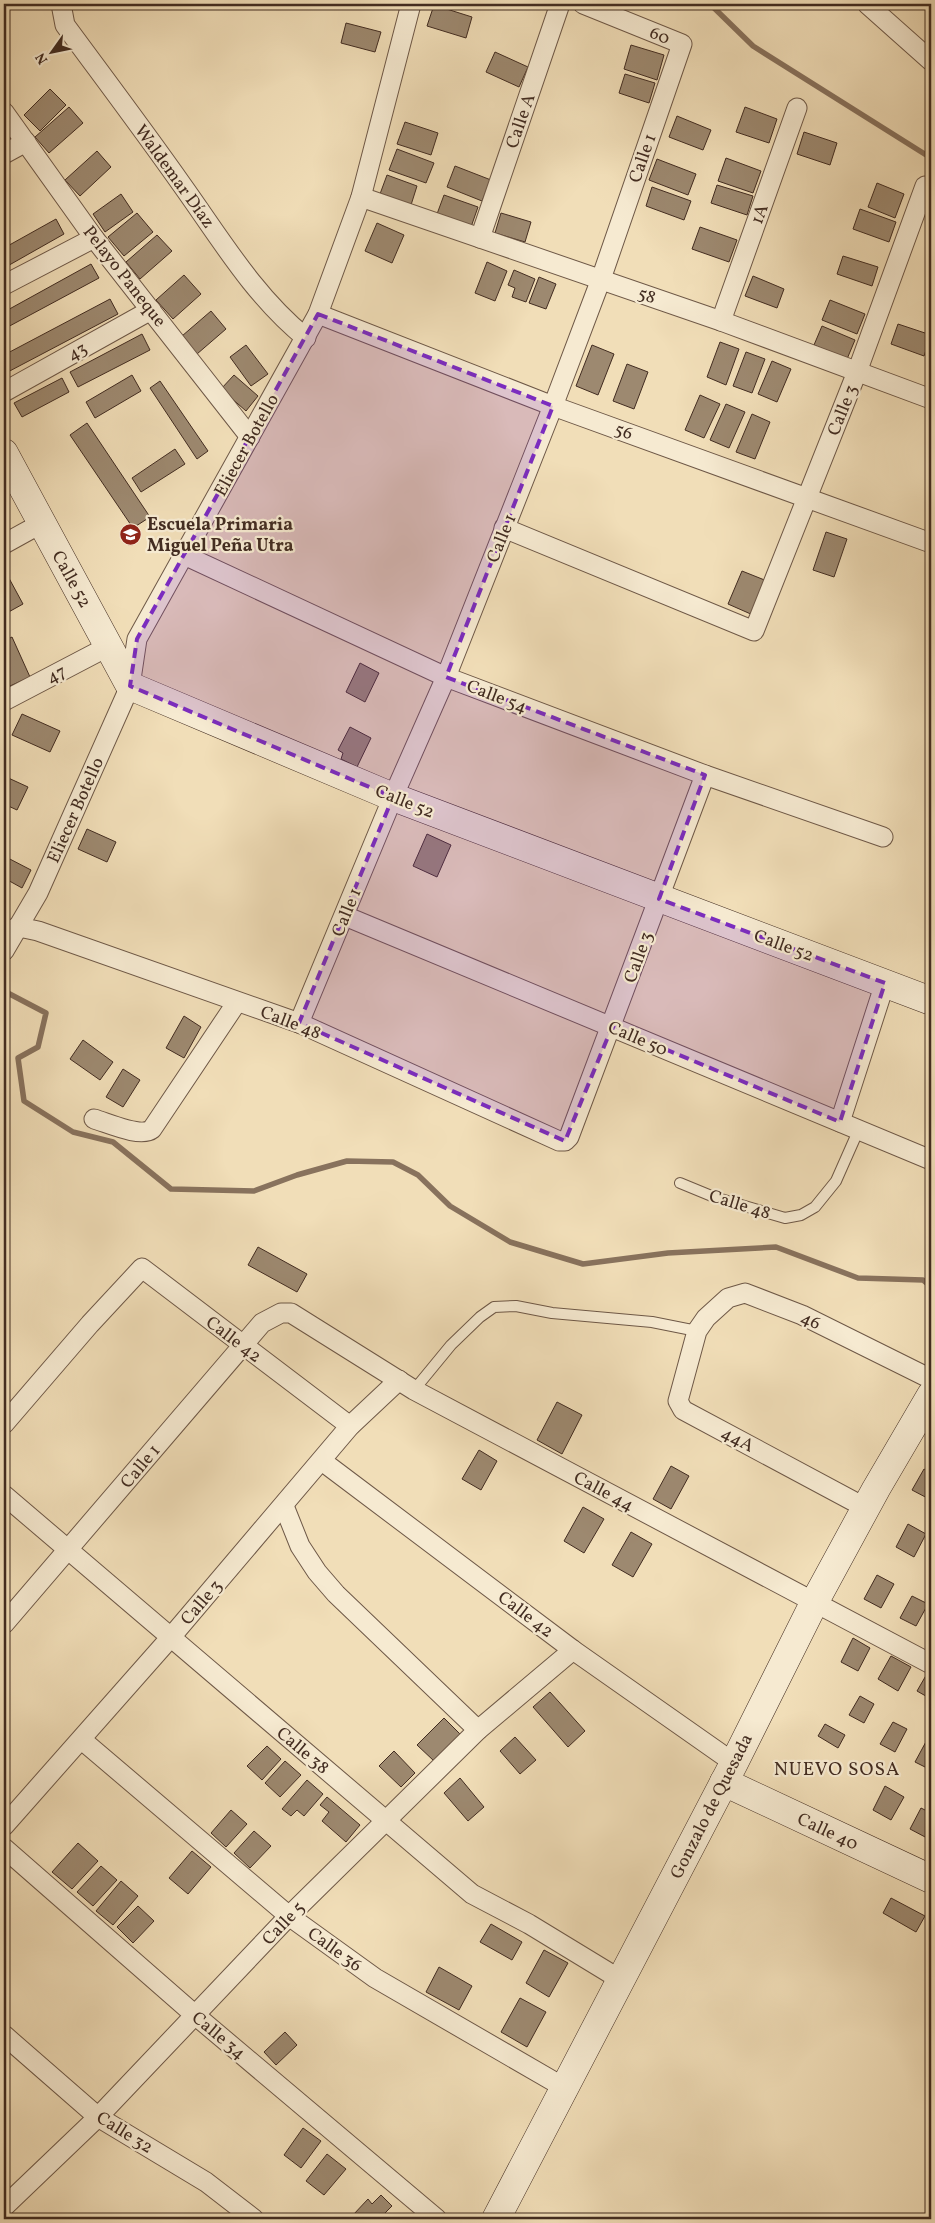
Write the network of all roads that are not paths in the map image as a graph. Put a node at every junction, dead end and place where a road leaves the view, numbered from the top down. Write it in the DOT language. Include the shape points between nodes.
graph roads {
  1 [pos="61,4"];
  2 [pos="411,4"];
  3 [pos="560,4"];
  4 [pos="583,4"];
  5 [pos="867,4"];
  6 [pos="682,44"];
  7 [pos="931,61"];
  8 [pos="797,108"];
  9 [pos="4,112"];
  10 [pos="26,142"];
  11 [pos="4,154"];
  12 [pos="925,186"];
  13 [pos="360,197"];
  14 [pos="94,238"];
  15 [pos="480,238"];
  16 [pos="601,279"];
  17 [pos="4,285"];
  18 [pos="151,310"];
  19 [pos="318,314"];
  20 [pos="720,321"];
  21 [pos="306,338"];
  22 [pos="857,372"];
  23 [pos="4,392"];
  24 [pos="931,399"];
  25 [pos="553,406"];
  26 [pos="250,437"];
  27 [pos="4,453"];
  28 [pos="806,498"];
  29 [pos="42,524"];
  30 [pos="504,528"];
  31 [pos="931,543"];
  32 [pos="4,544"];
  33 [pos="184,555"];
  34 [pos="109,646"];
  35 [pos="446,677"];
  36 [pos="130,686"];
  37 [pos="4,701"];
  38 [pos="705,776"];
  39 [pos="393,797"];
  40 [pos="882,837"];
  41 [pos="659,899"];
  42 [pos="345,916"];
  43 [pos="11,930"];
  44 [pos="4,951"];
  45 [pos="885,983"];
  46 [pos="931,1001"];
  47 [pos="237,1002"];
  48 [pos="299,1023"];
  49 [pos="612,1027"];
  50 [pos="94,1119"];
  51 [pos="840,1122"];
  52 [pos="859,1129"];
  53 [pos="569,1137"];
  54 [pos="931,1160"];
  55 [pos="680,1183"];
  56 [pos="281,1313"];
  57 [pos="697,1331"];
  58 [pos="243,1345"];
  59 [pos="407,1385"];
  60 [pos="931,1393"];
  61 [pos="4,1424"];
  62 [pos="350,1426"];
  63 [pos="322,1460"];
  64 [pos="4,1495"];
  65 [pos="284,1506"];
  66 [pos="866,1508"];
  67 [pos="69,1549"];
  68 [pos="814,1603"];
  69 [pos="4,1624"];
  70 [pos="171,1637"];
  71 [pos="574,1650"];
  72 [pos="931,1664"];
  73 [pos="478,1730"];
  74 [pos="82,1740"];
  75 [pos="729,1773"];
  76 [pos="385,1820"];
  77 [pos="4,1826"];
  78 [pos="4,1848"];
  79 [pos="931,1879"];
  80 [pos="289,1916"];
  81 [pos="621,1980"];
  82 [pos="195,2015"];
  83 [pos="4,2034"];
  84 [pos="565,2088"];
  85 [pos="98,2117"];
  86 [pos="4,2207"];
  87 [pos="254,2219"];
  88 [pos="437,2219"];
  89 [pos="496,2219"];
  1 -- 21 [label="street, Waldemar Díaz" via="65,25 237,263 268,304"];
  2 -- 13 [label="street, Eliecer Botello"];
  3 -- 15 [label="street, Calle A"];
  4 -- 6 [label="street, 60"];
  5 -- 7 [label="street"];
  6 -- 16 [label="street, Calle 1"];
  8 -- 20 [label="street, 1A"];
  9 -- 10 [label="street, Pelayo Paneque"];
  10 -- 11 [label="street"];
  10 -- 14 [label="street, Pelayo Paneque"];
  12 -- 22 [label="street, Calle 3"];
  13 -- 15 [label="street, 58"];
  13 -- 19 [label="street, Eliecer Botello"];
  14 -- 17 [label="street"];
  14 -- 18 [label="street, Pelayo Paneque"];
  15 -- 16 [label="street, 58"];
  16 -- 20 [label="street, 58"];
  16 -- 25 [label="street, Calle 1"];
  18 -- 23 [label="street, 43"];
  18 -- 26 [label="street, Pelayo Paneque"];
  19 -- 21 [label="street, Eliecer Botello"];
  19 -- 25 [label="street, 56"];
  20 -- 22 [label="street, 58"];
  21 -- 26 [label="street, Eliecer Botello"];
  22 -- 24 [label="street, 58"];
  22 -- 28 [label="street, Calle 3"];
  25 -- 28 [label="street, 56"];
  25 -- 30 [label="street, Calle 1"];
  26 -- 33 [label="street, Eliecer Botello"];
  27 -- 29 [label="street, Calle 52"];
  28 -- 30 [label="street, Calle 3" via="754,631"];
  28 -- 31 [label="street, 56"];
  29 -- 32 [label="street"];
  29 -- 34 [label="street, Calle 52"];
  30 -- 35 [label="street, Calle 1"];
  33 -- 35 [label="street, Calle 54"];
  33 -- 36 [label="street, Eliecer Botello" via="137,639"];
  34 -- 36 [label="street, Calle 52"];
  34 -- 37 [label="street, 47"];
  35 -- 38 [label="street, Calle 54"];
  35 -- 39 [label="street, Calle 1"];
  36 -- 39 [label="street, Calle 52"];
  36 -- 43 [label="street, Eliecer Botello" via="38,893"];
  38 -- 40 [label="street, Calle 54"];
  38 -- 41 [label="street, Calle 3"];
  39 -- 41 [label="street, Calle 52"];
  39 -- 42 [label="street, Calle 1"];
  41 -- 45 [label="street, Calle 52"];
  41 -- 49 [label="street, Calle 3"];
  42 -- 48 [label="street, Calle 1"];
  42 -- 49 [label="street, Calle 50"];
  43 -- 44 [label="street, Eliecer Botello"];
  43 -- 47 [label="street, Calle 48" via="38,931"];
  45 -- 46 [label="street, Calle 52"];
  45 -- 51 [label="street"];
  47 -- 48 [label="street, Calle 48"];
  47 -- 50 [label="street" via="152,1130 135,1132"];
  48 -- 53 [label="street, Calle 48" via="559,1141"];
  49 -- 51 [label="street, Calle 50"];
  49 -- 53 [label="street, Calle 3"];
  51 -- 52 [label="street, Calle 50"];
  52 -- 54 [label="street, Calle 50"];
  52 -- 55 [label="lane, Calle 48" via="836,1180 815,1207 801,1215 785,1218 714,1197"];
  56 -- 58 [label="street, Calle 1" via="262,1323"];
  56 -- 59 [label="street, Calle 44" via="291,1313"];
  57 -- 59 [label="lane" via="652,1322 552,1313 516,1306 494,1307"];
  57 -- 60 [label="street, 46" via="728,1298 745,1293 802,1315"];
  57 -- 66 [label="street, 44A" via="679,1406"];
  58 -- 61 [label="street, Calle 42" via="142,1268"];
  58 -- 62 [label="street, Calle 42"];
  58 -- 67 [label="street, Calle 1"];
  59 -- 62 [label="street, Calle 3"];
  59 -- 68 [label="street, Calle 44"];
  60 -- 66 [label="street, Gonzalo de Quesada"];
  62 -- 63 [label="street, Calle 3"];
  63 -- 65 [label="street, Calle 3"];
  63 -- 71 [label="street, Calle 42"];
  64 -- 67 [label="street, Calle 38"];
  65 -- 70 [label="street, Calle 3"];
  65 -- 73 [label="street" via="300,1546 336,1594"];
  66 -- 68 [label="street, Gonzalo de Quesada"];
  67 -- 69 [label="street, Calle 1"];
  67 -- 70 [label="street, Calle 38"];
  68 -- 72 [label="street, Calle 44"];
  68 -- 75 [label="street, Gonzalo de Quesada"];
  70 -- 74 [label="street, Calle 3"];
  70 -- 76 [label="street, Calle 38"];
  71 -- 73 [label="street, Calle 5"];
  71 -- 75 [label="street, Calle 42"];
  73 -- 76 [label="street, Calle 5"];
  74 -- 77 [label="street, Calle 3"];
  74 -- 80 [label="street, Calle 36"];
  75 -- 79 [label="street, Calle 40"];
  75 -- 81 [label="street, Gonzalo de Quesada"];
  76 -- 80 [label="street, Calle 5"];
  76 -- 81 [label="street, Calle 38" via="472,1894 529,1924"];
  78 -- 82 [label="street, Calle 34"];
  80 -- 82 [label="street, Calle 5"];
  80 -- 84 [label="street, Calle 36" via="374,1978"];
  81 -- 84 [label="street, Gonzalo de Quesada"];
  82 -- 85 [label="street, Calle 5"];
  82 -- 88 [label="street, Calle 34"];
  83 -- 85 [label="street, Calle 32"];
  84 -- 89 [label="street, Gonzalo de Quesada"];
  85 -- 86 [label="street, Calle 5"];
  85 -- 87 [label="street, Calle 32" via="206,2182"];
}
